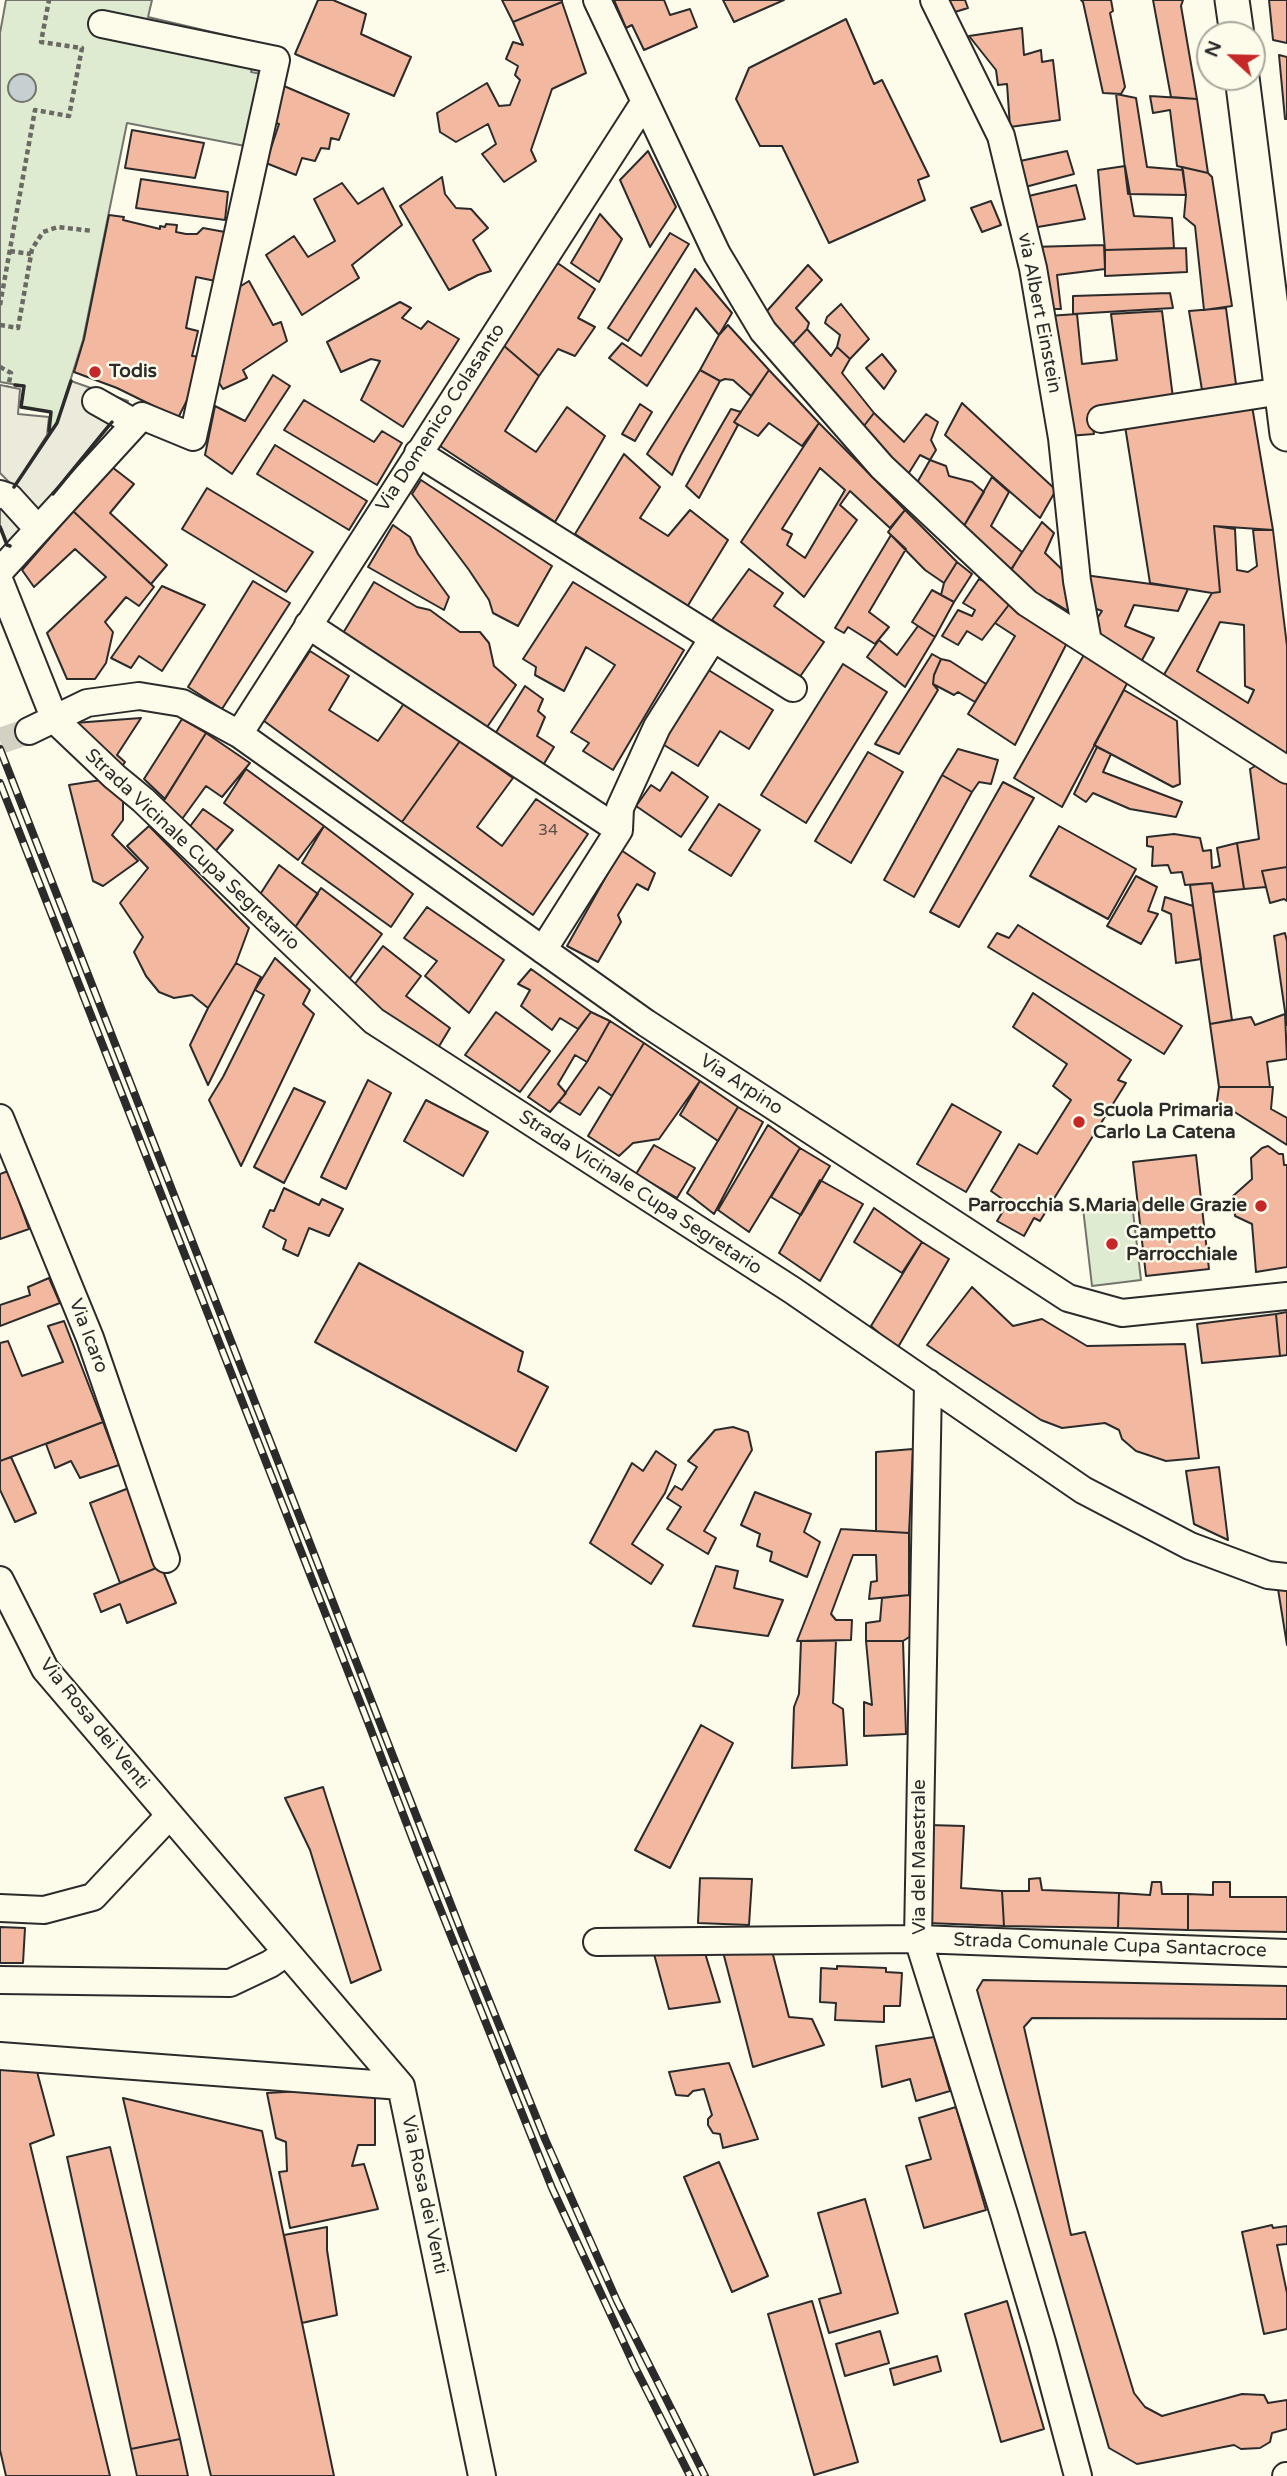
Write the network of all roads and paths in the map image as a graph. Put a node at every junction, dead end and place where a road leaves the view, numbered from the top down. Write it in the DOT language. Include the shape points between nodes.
graph roads {
  1 [pos="50,0"];
  2 [pos="597,0"];
  3 [pos="934,0"];
  4 [pos="1232,0"];
  5 [pos="1235,21"];
  6 [pos="102,24"];
  7 [pos="1244,91"];
  8 [pos="644,103"];
  9 [pos="93,231"];
  10 [pos="10,251"];
  11 [pos="31,254"];
  12 [pos="0,306"];
  13 [pos="0,325"];
  14 [pos="0,367"];
  15 [pos="8,387"];
  16 [pos="1282,391"];
  17 [pos="96,401"];
  18 [pos="1101,419"];
  19 [pos="135,423"];
  20 [pos="1287,434"];
  21 [pos="418,453"];
  22 [pos="0,494"];
  23 [pos="38,529"];
  24 [pos="0,571"];
  25 [pos="0,582"];
  26 [pos="308,625"];
  27 [pos="713,638"];
  28 [pos="1088,642"];
  29 [pos="793,688"];
  30 [pos="55,720"];
  31 [pos="29,731"];
  32 [pos="239,733"];
  33 [pos="1287,770"];
  34 [pos="619,830"];
  35 [pos="543,950"];
  36 [pos="0,1118"];
  37 [pos="1287,1296"];
  38 [pos="928,1383"];
  39 [pos="166,1559"];
  40 [pos="1287,1577"];
  41 [pos="0,1580"];
  42 [pos="169,1816"];
  43 [pos="0,1908"];
  44 [pos="918,1939"];
  45 [pos="597,1942"];
  46 [pos="286,1953"];
  47 [pos="1287,1953"];
  48 [pos="0,1980"];
  49 [pos="0,2056"];
  50 [pos="401,2086"];
  51 [pos="482,2476"];
  52 [pos="1078,2476"];
  1 -- 10 [label="path" via="41,42 82,48 69,116 35,110"];
  2 -- 8 [label="street"];
  3 -- 28 [label="street, via Albert Einstein" via="1001,136 1033,268 1062,438"];
  4 -- 5 [label="main road"];
  6 -- 19 [label="street" via="276,60 193,437 142,416"];
  7 -- 16 [label="main road"];
  8 -- 21 [label="street, Via Domenico Colasanto"];
  8 -- 28 [label="street" via="717,254 763,331 882,467 1027,603"];
  9 -- 11 [label="path" via="50,229 37,239"];
  10 -- 11 [label="path"];
  10 -- 12 [label="path"];
  11 -- 13 [label="path" via="18,328"];
  14 -- 15 [label="path" via="11,373"];
  16 -- 18 [label="street"];
  16 -- 20 [label="main road"];
  17 -- 19 [label="street"];
  19 -- 23 [label="street"];
  21 -- 26 [label="street, Via Domenico Colasanto"];
  21 -- 27 [label="street"];
  22 -- 23 [label="street" via="9,497"];
  23 -- 24 [label="street"];
  25 -- 30 [label="street"];
  26 -- 32 [label="street, Via Domenico Colasanto"];
  26 -- 34 [label="street"];
  27 -- 29 [label="street"];
  27 -- 34 [label="street" via="657,727 620,808"];
  28 -- 33 [label="street"];
  30 -- 31 [label="street, Via Arpino"];
  30 -- 32 [label="street, Via Arpino" via="87,703 139,696 182,703"];
  30 -- 38 [label="street, Strada Vicinale Cupa Segretario" via="374,1021"];
  32 -- 35 [label="street, Via Arpino"];
  34 -- 35 [label="street"];
  35 -- 37 [label="street, Via Arpino" via="646,1023 1068,1298 1122,1313"];
  36 -- 39 [label="street, Via Icaro" via="90,1338"];
  38 -- 40 [label="street, Strada Vicinale Cupa Segretario" via="1083,1490 1190,1546 1268,1575"];
  38 -- 44 [label="street, Via del Maestrale"];
  41 -- 42 [label="street, Via Rosa dei Venti" via="45,1670"];
  42 -- 43 [label="street" via="93,1897 44,1910"];
  42 -- 46 [label="street, Via Rosa dei Venti"];
  44 -- 45 [label="street, Strada Comunale Cupa Santacroce"];
  44 -- 47 [label="street, Strada Comunale Cupa Santacroce"];
  44 -- 52 [label="street, Via del Maestrale" via="1004,2214"];
  46 -- 48 [label="street" via="230,1983"];
  46 -- 50 [label="street, Via Rosa dei Venti"];
  49 -- 50 [label="street"];
  50 -- 51 [label="street, Via Rosa dei Venti"];
}
